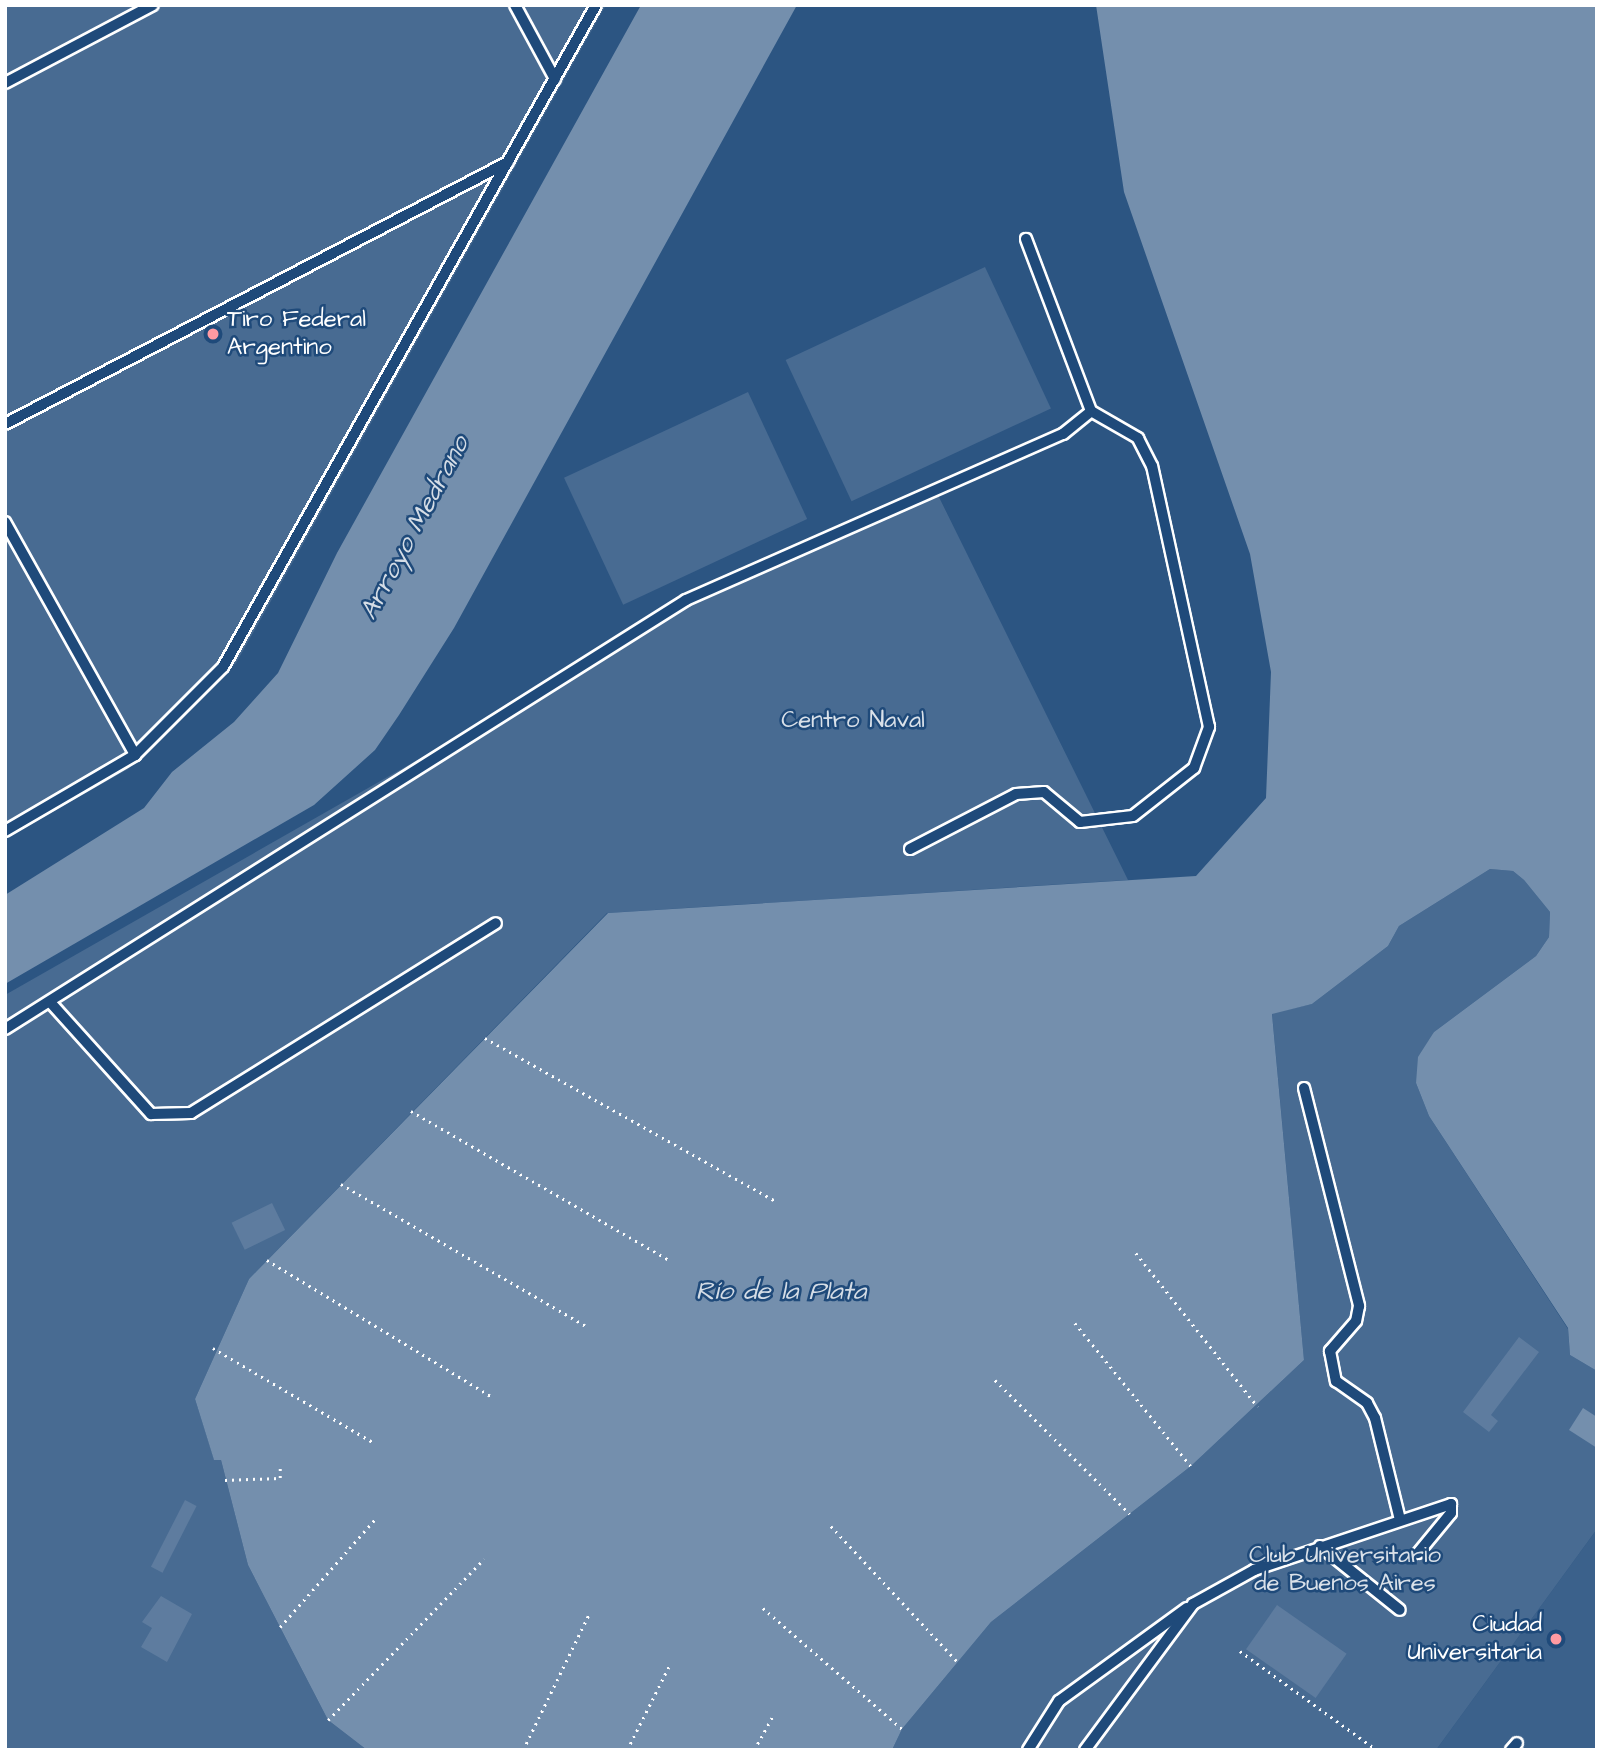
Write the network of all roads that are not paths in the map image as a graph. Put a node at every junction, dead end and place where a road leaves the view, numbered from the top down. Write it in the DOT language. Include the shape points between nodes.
graph roads {
  1 [pos="153,5"];
  2 [pos="515,5"];
  3 [pos="596,5"];
  4 [pos="555,79"];
  5 [pos="5,83"];
  6 [pos="508,162"];
  7 [pos="1026,239"];
  8 [pos="1091,411"];
  9 [pos="5,424"];
  10 [pos="5,522"];
  11 [pos="135,755"];
  12 [pos="5,831"];
  13 [pos="910,849"];
  14 [pos="496,923"];
  15 [pos="50,1002"];
  16 [pos="5,1029"];
  17 [pos="1304,1088"];
  18 [pos="1400,1520"];
  19 [pos="1320,1546"];
  20 [pos="1418,1553"];
  21 [pos="1193,1604"];
  22 [pos="1400,1610"];
  23 [pos="1028,1750"];
  24 [pos="1085,1750"];
  1 -- 5 [label="lane"];
  2 -- 4 [label="lane"];
  3 -- 4 [label="lane"];
  4 -- 6 [label="lane"];
  6 -- 9 [label="lane"];
  6 -- 11 [label="lane" via="223,667"];
  7 -- 8 [label="lane"];
  8 -- 13 [label="lane" via="1138,438 1152,466 1209,727 1194,768 1133,816 1080,822 1044,792 1016,794"];
  8 -- 15 [label="lane" via="1063,434 686,600"];
  10 -- 11 [label="lane"];
  11 -- 12 [label="lane"];
  14 -- 15 [label="lane" via="191,1112 170,1116 137,1103"];
  15 -- 16 [label="lane"];
  17 -- 18 [label="lane" via="1359,1306 1356,1321 1330,1351 1336,1381 1367,1402 1375,1418"];
  18 -- 19 [label="lane"];
  18 -- 20 [label="lane" via="1451,1504 1451,1513"];
  19 -- 21 [label="lane" via="1254,1570"];
  19 -- 22 [label="lane"];
  21 -- 23 [label="lane" via="1059,1701"];
  21 -- 24 [label="lane"];
}
